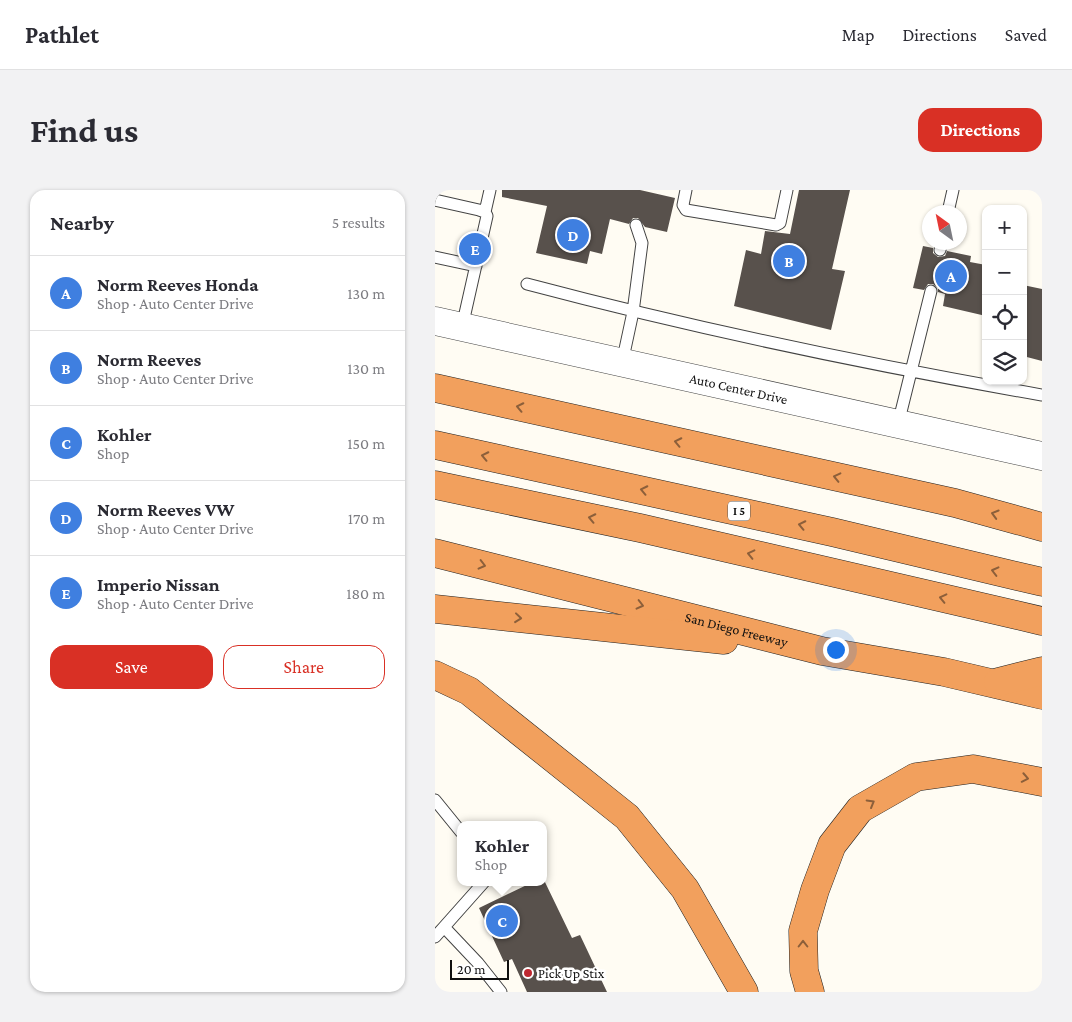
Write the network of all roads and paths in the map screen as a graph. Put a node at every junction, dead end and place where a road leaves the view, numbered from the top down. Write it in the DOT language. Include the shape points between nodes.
graph roads {
  1 [pos="490,190"];
  2 [pos="686,190"];
  3 [pos="787,190"];
  4 [pos="953,190"];
  5 [pos="435,200"];
  6 [pos="950,205"];
  7 [pos="485,212"];
  8 [pos="636,226"];
  9 [pos="435,257"];
  10 [pos="476,266"];
  11 [pos="527,284"];
  12 [pos="931,291"];
  13 [pos="633,312"];
  14 [pos="435,321"];
  15 [pos="462,327"];
  16 [pos="622,363"];
  17 [pos="912,372"];
  18 [pos="435,388"];
  19 [pos="1042,395"];
  20 [pos="898,424"];
  21 [pos="435,445"];
  22 [pos="1042,456"];
  23 [pos="435,485"];
  24 [pos="1042,528"];
  25 [pos="435,553"];
  26 [pos="1042,582"];
  27 [pos="435,609"];
  28 [pos="1042,621"];
  29 [pos="822,651"];
  30 [pos="1042,671"];
  31 [pos="435,675"];
  32 [pos="991,683"];
  33 [pos="1042,695"];
  34 [pos="1042,782"];
  35 [pos="435,800"];
  36 [pos="457,827"];
  37 [pos="481,886"];
  38 [pos="445,927"];
  39 [pos="435,937"];
  40 [pos="501,992"];
  41 [pos="744,992"];
  42 [pos="810,992"];
  1 -- 7 [label="lane"];
  2 -- 3 [label="lane" via="683,205 686,210 776,225 780,223"];
  4 -- 6 [label="lane"];
  5 -- 7 [label="lane"];
  7 -- 10 [label="lane" via="487,216"];
  8 -- 13 [label="lane" via="642,243"];
  9 -- 10 [label="lane"];
  10 -- 15 [label="lane"];
  11 -- 13 [label="lane"];
  12 -- 17 [label="lane"];
  13 -- 16 [label="lane"];
  13 -- 17 [label="lane"];
  14 -- 15 [label="street, Auto Center Drive"];
  15 -- 16 [label="street, Auto Center Drive"];
  16 -- 20 [label="street, Auto Center Drive"];
  17 -- 19 [label="lane"];
  17 -- 20 [label="lane"];
  24 -- 18 [label="highway, one-way" via="945,501"];
  20 -- 22 [label="street, Auto Center Drive"];
  26 -- 21 [label="highway, I 5, one-way" via="832,532"];
  28 -- 23 [label="highway, one-way" via="640,528"];
  25 -- 29 [label="highway, San Diego Freeway, one-way"];
  27 -- 29 [label="highway, one-way"];
  29 -- 32 [label="highway, San Diego Freeway"];
  30 -- 32 [label="highway"];
  31 -- 41 [label="highway" via="469,691 627,817 685,889"];
  32 -- 33 [label="highway, San Diego Freeway"];
  42 -- 34 [label="highway, one-way" via="804,972 803,931 832,845 860,809 916,777 973,769"];
  35 -- 36 [label="lane"];
  37 -- 38 [label="lane"];
  38 -- 39 [label="lane"];
  38 -- 40 [label="lane"];
}
